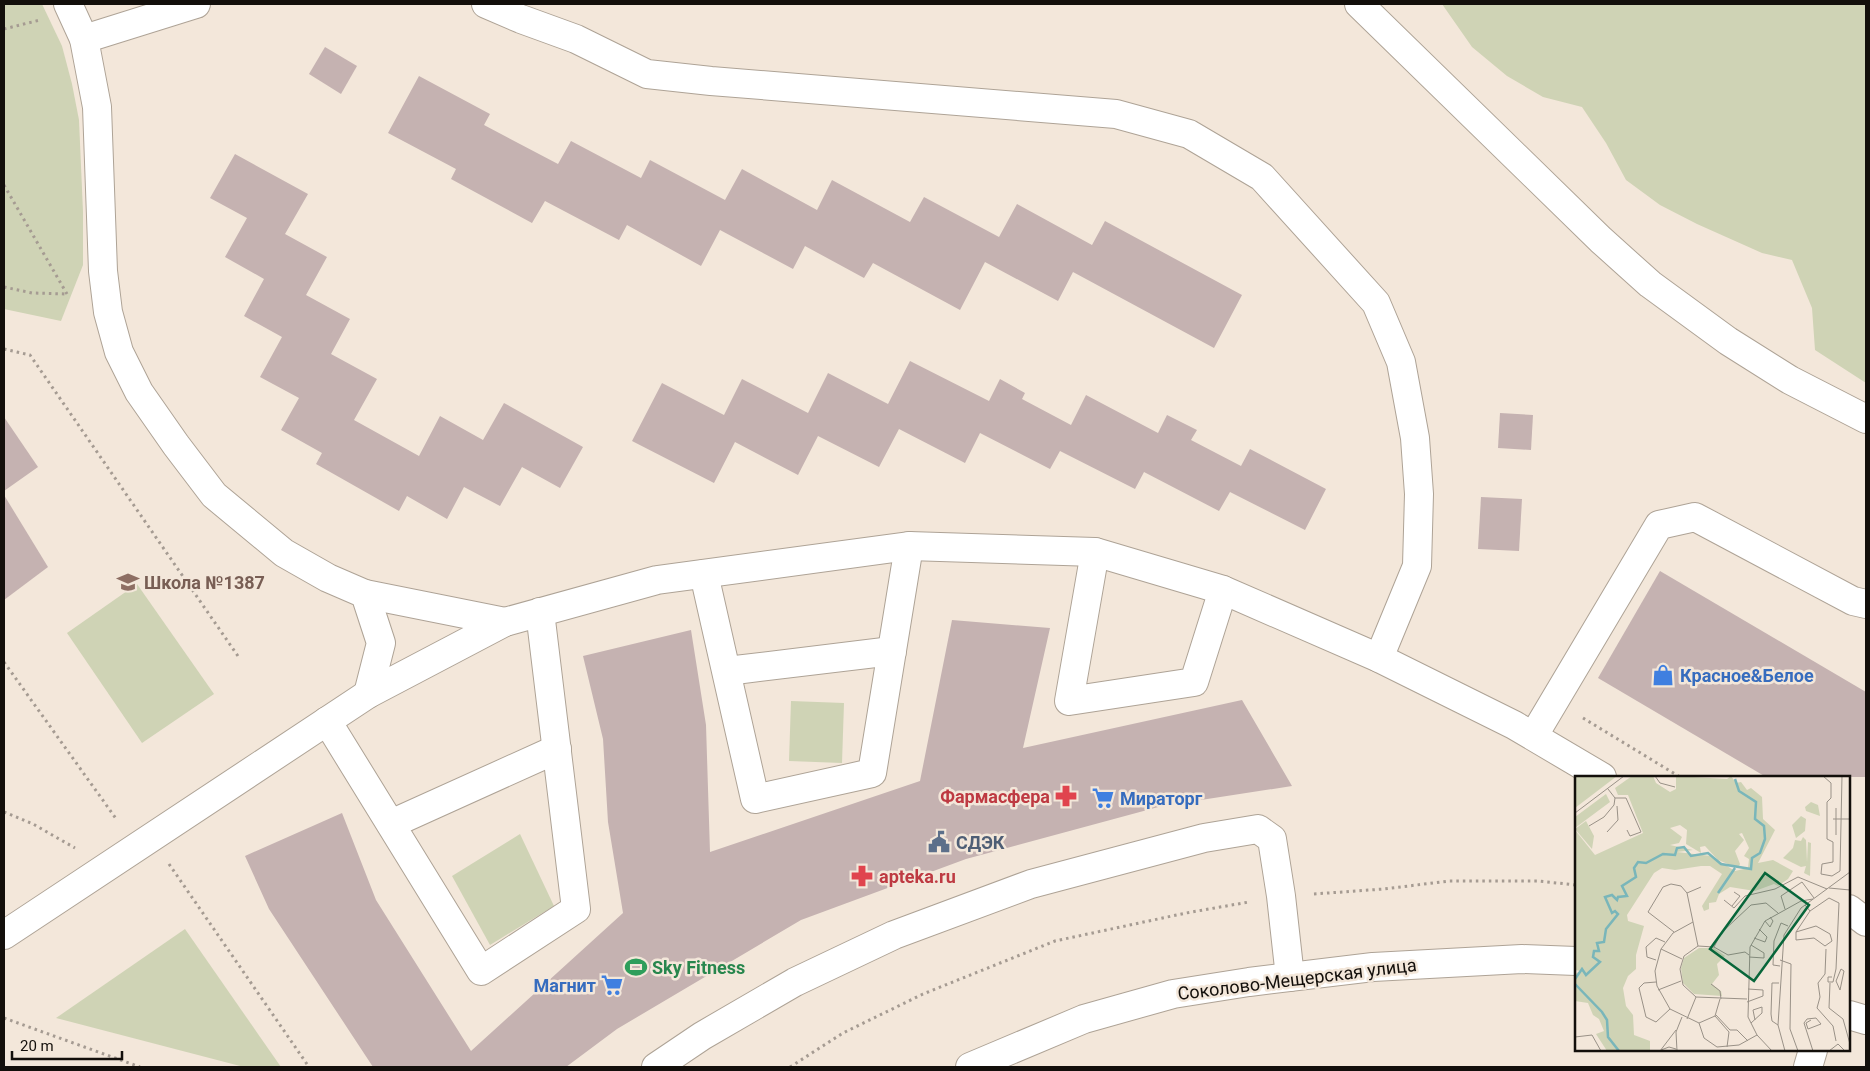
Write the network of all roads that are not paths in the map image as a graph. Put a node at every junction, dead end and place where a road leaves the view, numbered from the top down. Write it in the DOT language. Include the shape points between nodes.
graph roads {
  1 [pos="68,4"];
  2 [pos="196,4"];
  3 [pos="486,4"];
  4 [pos="1358,4"];
  5 [pos="84,39"];
  6 [pos="1866,419"];
  7 [pos="909,546"];
  8 [pos="1095,552"];
  9 [pos="704,574"];
  10 [pos="1223,590"];
  11 [pos="365,594"];
  12 [pos="1866,604"];
  13 [pos="540,612"];
  14 [pos="505,622"];
  15 [pos="892,651"];
  16 [pos="1379,658"];
  17 [pos="727,671"];
  18 [pos="368,694"];
  19 [pos="327,722"];
  20 [pos="1534,736"];
  21 [pos="557,749"];
  22 [pos="1600,776"];
  23 [pos="391,824"];
  24 [pos="1850,909"];
  25 [pos="1866,922"];
  26 [pos="4,935"];
  27 [pos="1575,961"];
  28 [pos="1290,977"];
  29 [pos="1850,1015"];
  30 [pos="1866,1020"];
  31 [pos="1813,1051"];
  32 [pos="656,1067"];
  33 [pos="970,1067"];
  34 [pos="1808,1067"];
  1 -- 5 [label="street"];
  2 -- 5 [label="street"];
  3 -- 16 [label="street" via="576,39 647,74 1116,114 1189,134 1262,177 1376,303 1401,362 1415,438 1419,494 1417,566"];
  4 -- 6 [label="street" via="1650,284 1728,341 1790,380"];
  5 -- 11 [label="street" via="97,107 106,296 119,352 140,392 214,495 284,553"];
  7 -- 8 [label="street"];
  7 -- 9 [label="street"];
  7 -- 15 [label="street"];
  8 -- 10 [label="street"];
  8 -- 10 [label="street" via="1069,700 1194,682"];
  9 -- 13 [label="street" via="657,580"];
  9 -- 17 [label="street"];
  10 -- 16 [label="street"];
  11 -- 14 [label="street"];
  11 -- 18 [label="street" via="381,643"];
  12 -- 20 [label="street" via="1853,601 1695,518 1659,525"];
  13 -- 14 [label="street"];
  13 -- 21 [label="street"];
  14 -- 18 [label="street"];
  15 -- 17 [label="street"];
  15 -- 17 [label="street" via="872,773 755,799"];
  16 -- 20 [label="street"];
  18 -- 19 [label="street"];
  19 -- 23 [label="street"];
  19 -- 26 [label="street"];
  20 -- 22 [label="street"];
  21 -- 23 [label="street"];
  21 -- 23 [label="street" via="576,909 481,971"];
  24 -- 25 [label="street"];
  27 -- 28 [label="street, Соколово-Мещерская улица" via="1446,962"];
  28 -- 32 [label="street" via="1282,896 1272,839 1258,828 1204,838 1031,884 894,935 795,982"];
  28 -- 33 [label="street, Соколово-Мещерская улица" via="1173,994 1084,1019"];
  29 -- 30 [label="street"];
  31 -- 34 [label="street"];
}
